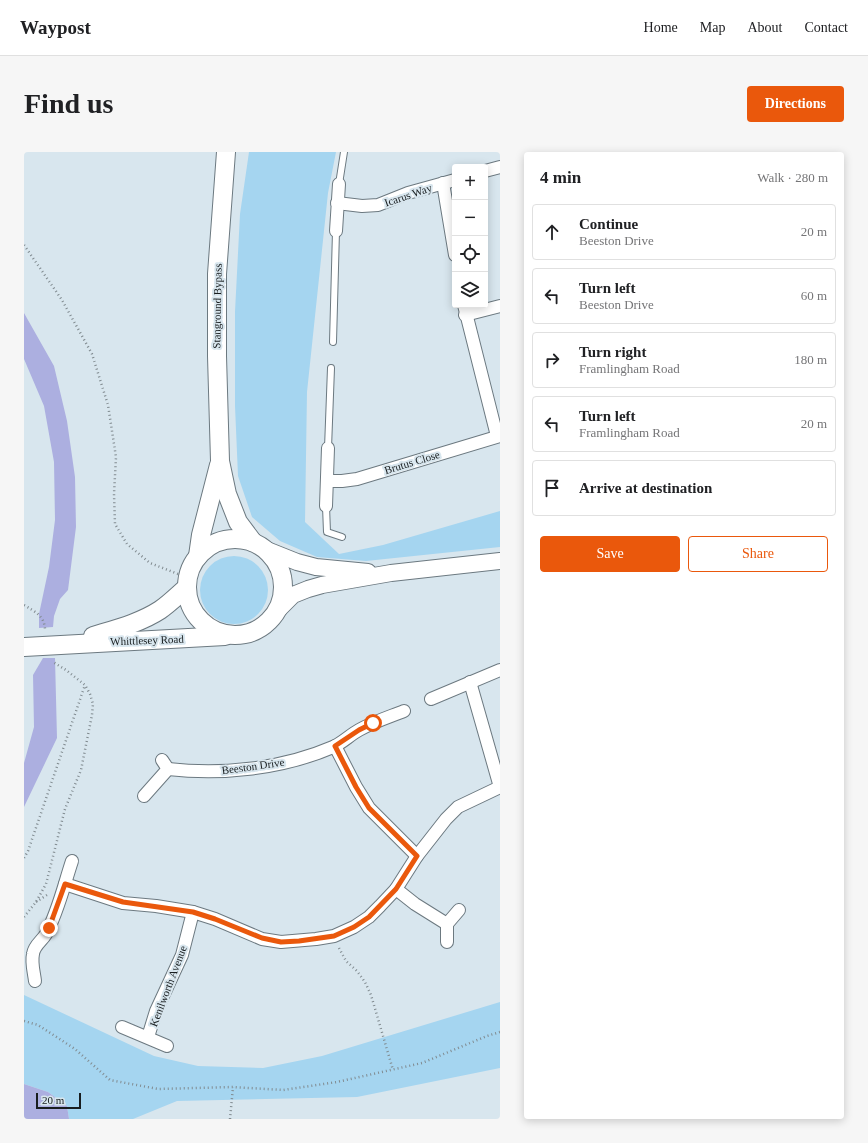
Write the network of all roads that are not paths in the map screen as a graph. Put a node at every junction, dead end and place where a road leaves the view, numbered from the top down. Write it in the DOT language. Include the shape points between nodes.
graph roads {
  1 [pos="226,152"];
  2 [pos="344,152"];
  3 [pos="500,167"];
  4 [pos="488,170"];
  5 [pos="452,181"];
  6 [pos="443,183"];
  7 [pos="339,184"];
  8 [pos="337,203"];
  9 [pos="336,231"];
  10 [pos="452,237"];
  11 [pos="500,306"];
  12 [pos="464,310"];
  13 [pos="333,342"];
  14 [pos="331,368"];
  15 [pos="498,436"];
  16 [pos="328,448"];
  17 [pos="220,461"];
  18 [pos="327,480"];
  19 [pos="326,506"];
  20 [pos="342,537"];
  21 [pos="260,546"];
  22 [pos="198,556"];
  23 [pos="498,562"];
  24 [pos="391,573"];
  25 [pos="187,583"];
  26 [pos="280,608"];
  27 [pos="230,636"];
  28 [pos="64,644"];
  29 [pos="29,646"];
  30 [pos="500,670"];
  31 [pos="470,682"];
  32 [pos="431,699"];
  33 [pos="404,711"];
  34 [pos="335,746"];
  35 [pos="500,787"];
  36 [pos="144,796"];
  37 [pos="417,856"];
  38 [pos="72,861"];
  39 [pos="65,884"];
  40 [pos="396,889"];
  41 [pos="459,910"];
  42 [pos="193,912"];
  43 [pos="447,924"];
  44 [pos="447,942"];
  45 [pos="35,981"];
  46 [pos="122,1027"];
  47 [pos="148,1037"];
  48 [pos="167,1046"];
  1 -- 17 [label="main road, Stanground Bypass" via="217,274"];
  2 -- 7 [label="lane"];
  3 -- 4 [label="street"];
  5 -- 6 [label="street, Icarus Way"];
  6 -- 8 [label="street, Icarus Way" via="378,205"];
  6 -- 10 [label="street"];
  7 -- 8 [label="street"];
  8 -- 9 [label="street"];
  9 -- 13 [label="lane"];
  11 -- 12 [label="street, Brutus Close"];
  12 -- 15 [label="street, Brutus Close"];
  14 -- 16 [label="lane"];
  15 -- 18 [label="street, Brutus Close" via="357,479"];
  16 -- 18 [label="street"];
  17 -- 21 [label="main road, Stanground Bypass" via="227,494 238,522"];
  17 -- 22 [label="main road, Stanground Bypass"];
  18 -- 19 [label="street"];
  19 -- 20 [label="lane" via="327,532"];
  21 -- 22 [label="main road" via="238,539 223,540"];
  21 -- 24 [label="main road" via="316,567"];
  21 -- 26 [label="main road" via="275,559 281,570 284,583"];
  22 -- 25 [label="main road" via="191,566"];
  23 -- 24 [label="main road"];
  24 -- 26 [label="main road" via="308,588 293,595"];
  25 -- 27 [label="main road" via="189,602 194,614 204,625"];
  25 -- 28 [label="main road, Whittlesey Road" via="161,609 146,618 122,628"];
  26 -- 27 [label="main road" via="259,630 245,635"];
  27 -- 28 [label="main road, Whittlesey Road"];
  28 -- 29 [label="main road, Whittlesey Road"];
  30 -- 31 [label="street"];
  31 -- 32 [label="street"];
  31 -- 35 [label="street"];
  33 -- 34 [label="street, Beeston Drive" via="359,730"];
  34 -- 36 [label="street, Beeston Drive" via="270,766 237,770 190,772 165,765"];
  34 -- 37 [label="street" via="369,808"];
  35 -- 37 [label="street" via="458,807"];
  37 -- 40 [label="street"];
  38 -- 39 [label="street"];
  39 -- 42 [label="street" via="123,902"];
  39 -- 45 [label="street" via="46,935 33,953"];
  40 -- 42 [label="street" via="369,917 354,927 334,936 316,939 281,942 262,938"];
  40 -- 43 [label="street"];
  41 -- 43 [label="street"];
  42 -- 47 [label="street, Kenilworth Avenue" via="182,955 156,1011"];
  43 -- 44 [label="street"];
  46 -- 47 [label="street, Kenilworth Avenue"];
  47 -- 48 [label="street, Kenilworth Avenue"];
}
